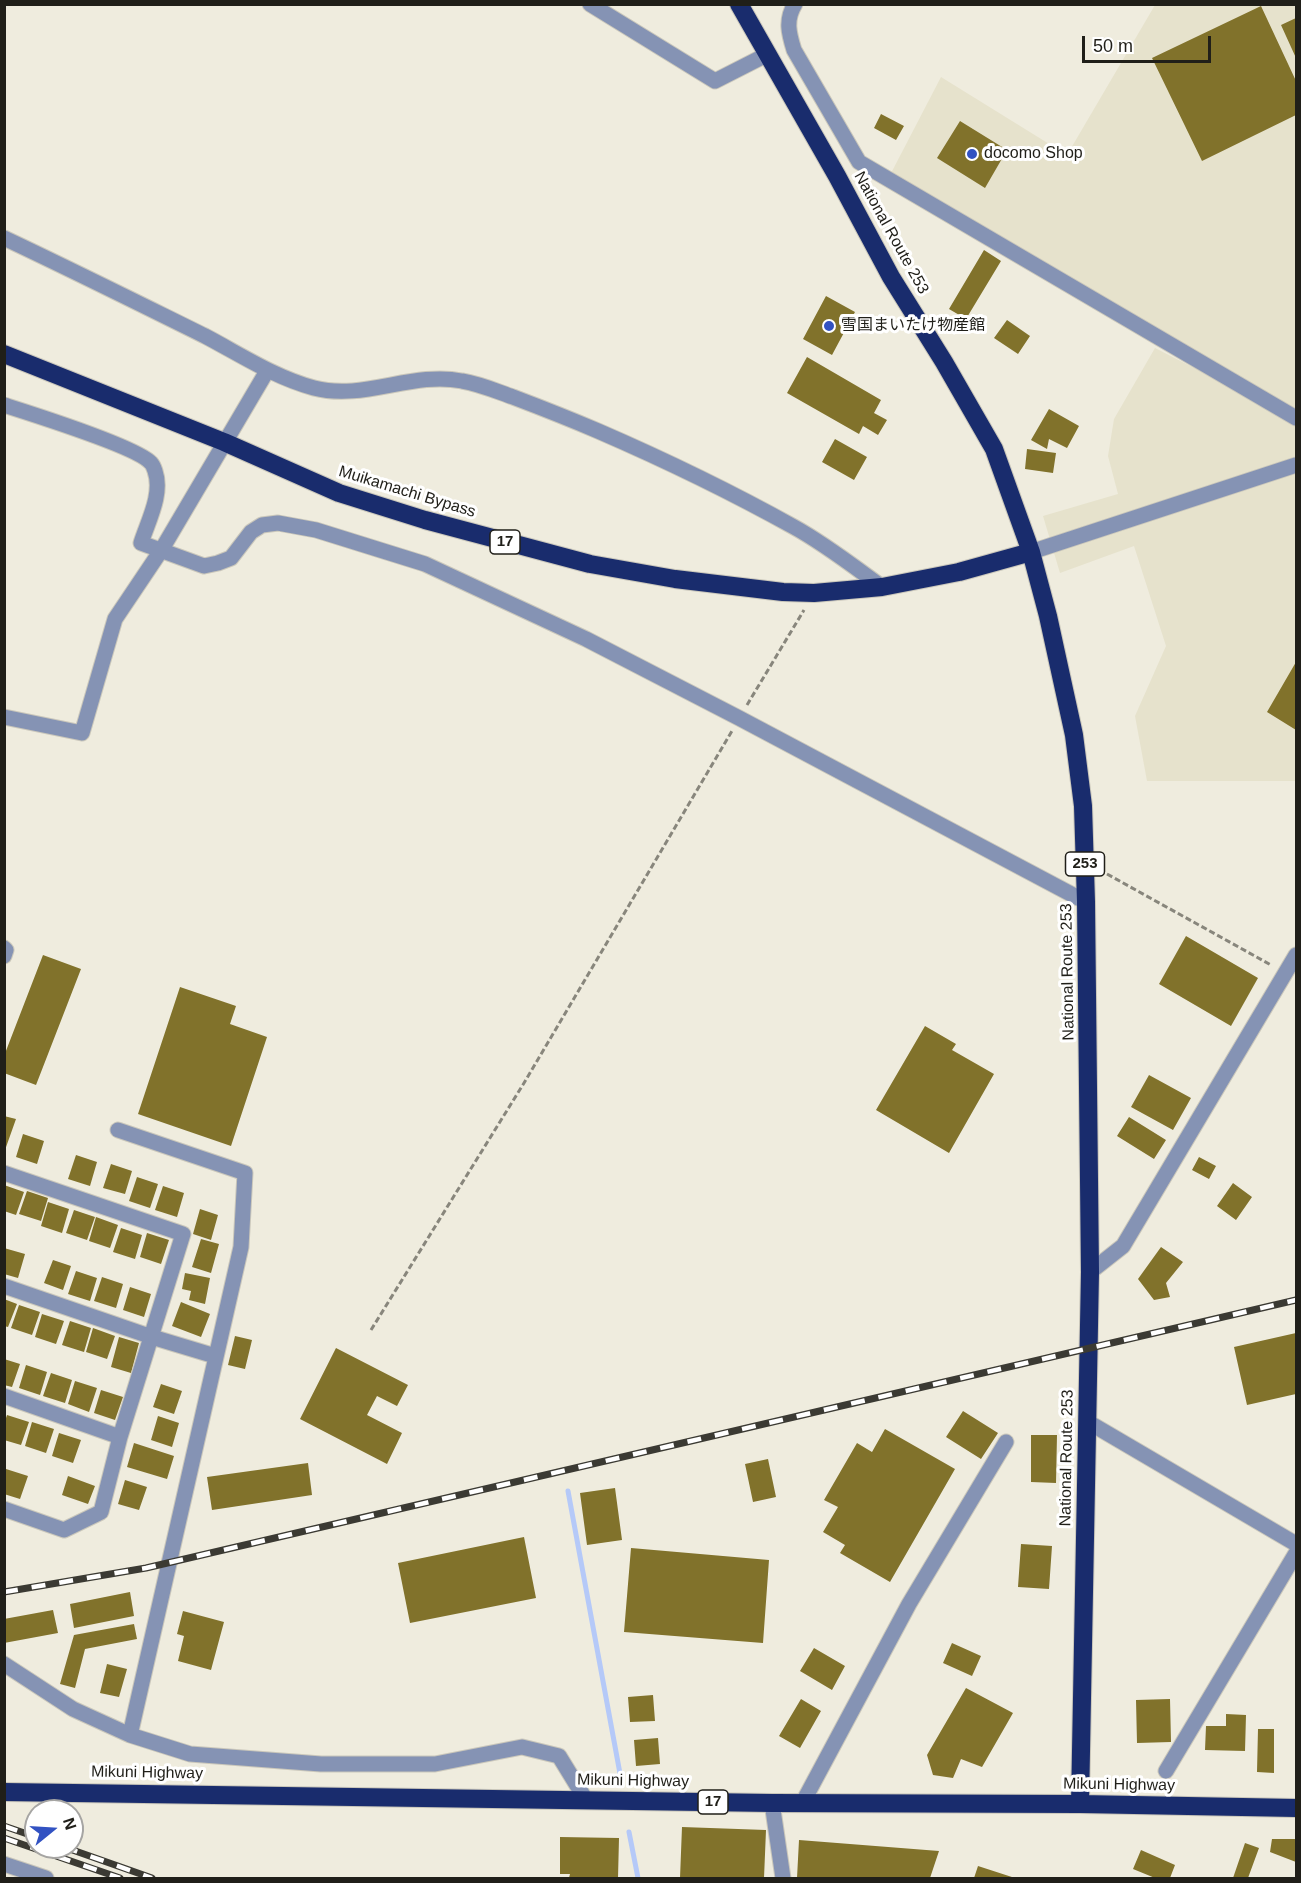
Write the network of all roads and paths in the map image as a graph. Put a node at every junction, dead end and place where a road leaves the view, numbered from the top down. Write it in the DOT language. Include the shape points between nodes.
graph roads {
  1 [pos="590,4"];
  2 [pos="739,4"];
  3 [pos="795,4"];
  4 [pos="766,55"];
  5 [pos="859,162"];
  6 [pos="837,176"];
  7 [pos="4,238"];
  8 [pos="4,354"];
  9 [pos="267,371"];
  10 [pos="4,405"];
  11 [pos="1296,418"];
  12 [pos="224,442"];
  13 [pos="1296,465"];
  14 [pos="162,549"];
  15 [pos="1031,552"];
  16 [pos="882,587"];
  17 [pos="814,593"];
  18 [pos="4,717"];
  19 [pos="739,718"];
  20 [pos="1107,874"];
  21 [pos="1086,902"];
  22 [pos="4,948"];
  23 [pos="4,956"];
  24 [pos="1296,956"];
  25 [pos="1286,973"];
  26 [pos="118,1130"];
  27 [pos="4,1173"];
  28 [pos="1090,1272"];
  29 [pos="4,1286"];
  30 [pos="371,1330"];
  31 [pos="152,1337"];
  32 [pos="215,1356"];
  33 [pos="4,1396"];
  34 [pos="1088,1422"];
  35 [pos="120,1437"];
  36 [pos="1006,1442"];
  37 [pos="4,1509"];
  38 [pos="1296,1544"];
  39 [pos="1296,1553"];
  40 [pos="4,1664"];
  41 [pos="130,1735"];
  42 [pos="1166,1771"];
  43 [pos="4,1792"];
  44 [pos="586,1800"];
  45 [pos="803,1802"];
  46 [pos="772,1803"];
  47 [pos="1080,1804"];
  48 [pos="1296,1808"];
  49 [pos="4,1864"];
  50 [pos="46,1878"];
  51 [pos="783,1878"];
  1 -- 4 [label="street" via="715,81"];
  2 -- 4 [label="highway, National Route 253 / 253"];
  3 -- 5 [label="street" via="788,31 794,50"];
  4 -- 6 [label="highway, National Route 253 / 253"];
  5 -- 6 [label="street"];
  5 -- 11 [label="street"];
  6 -- 15 [label="highway, National Route 253 / 253" via="891,277 994,449"];
  7 -- 9 [label="street"];
  8 -- 12 [label="highway, Muikamachi Bypass / 17"];
  9 -- 12 [label="street"];
  9 -- 16 [label="street" via="315,388 341,391 435,378 476,384 569,418 662,459 795,527"];
  10 -- 14 [label="street" via="109,442 151,462 158,486 141,543"];
  12 -- 14 [label="street"];
  12 -- 17 [label="highway, Muikamachi Bypass / 17" via="339,493 590,564 675,579"];
  13 -- 15 [label="street"];
  14 -- 18 [label="street" via="115,619 82,733"];
  14 -- 19 [label="street" via="204,566 231,558 251,532 262,525 316,530 425,564 468,582"];
  15 -- 16 [label="highway, Muikamachi Bypass / 17" via="959,572"];
  15 -- 21 [label="highway, National Route 253 / 253" via="1074,735 1083,806"];
  16 -- 17 [label="highway, Muikamachi Bypass / 17"];
  17 -- 19 [label="path"];
  19 -- 21 [label="street"];
  19 -- 30 [label="path" via="524,1083"];
  20 -- 25 [label="path"];
  21 -- 28 [label="highway, National Route 253 / 253"];
  22 -- 23 [label="street"];
  24 -- 25 [label="street"];
  25 -- 28 [label="street" via="1123,1246"];
  26 -- 32 [label="street" via="245,1173 241,1247"];
  27 -- 31 [label="street" via="183,1234"];
  28 -- 34 [label="highway, National Route 253 / 253"];
  29 -- 31 [label="street"];
  31 -- 32 [label="street"];
  31 -- 35 [label="street"];
  32 -- 41 [label="street"];
  33 -- 35 [label="street"];
  34 -- 38 [label="street"];
  34 -- 47 [label="highway, National Route 253 / 253"];
  35 -- 37 [label="street" via="101,1512 64,1530"];
  36 -- 45 [label="street" via="909,1604"];
  39 -- 42 [label="street"];
  40 -- 41 [label="street" via="73,1710"];
  41 -- 44 [label="street" via="190,1754 321,1764 435,1764 522,1747 559,1756"];
  43 -- 44 [label="highway, Mikuni Highway / 17"];
  44 -- 46 [label="highway, Mikuni Highway / 17"];
  45 -- 46 [label="highway, Mikuni Highway / 17"];
  45 -- 47 [label="highway, Mikuni Highway / 17"];
  46 -- 51 [label="street"];
  47 -- 48 [label="highway, Mikuni Highway / 17"];
  49 -- 50 [label="street"];
}
